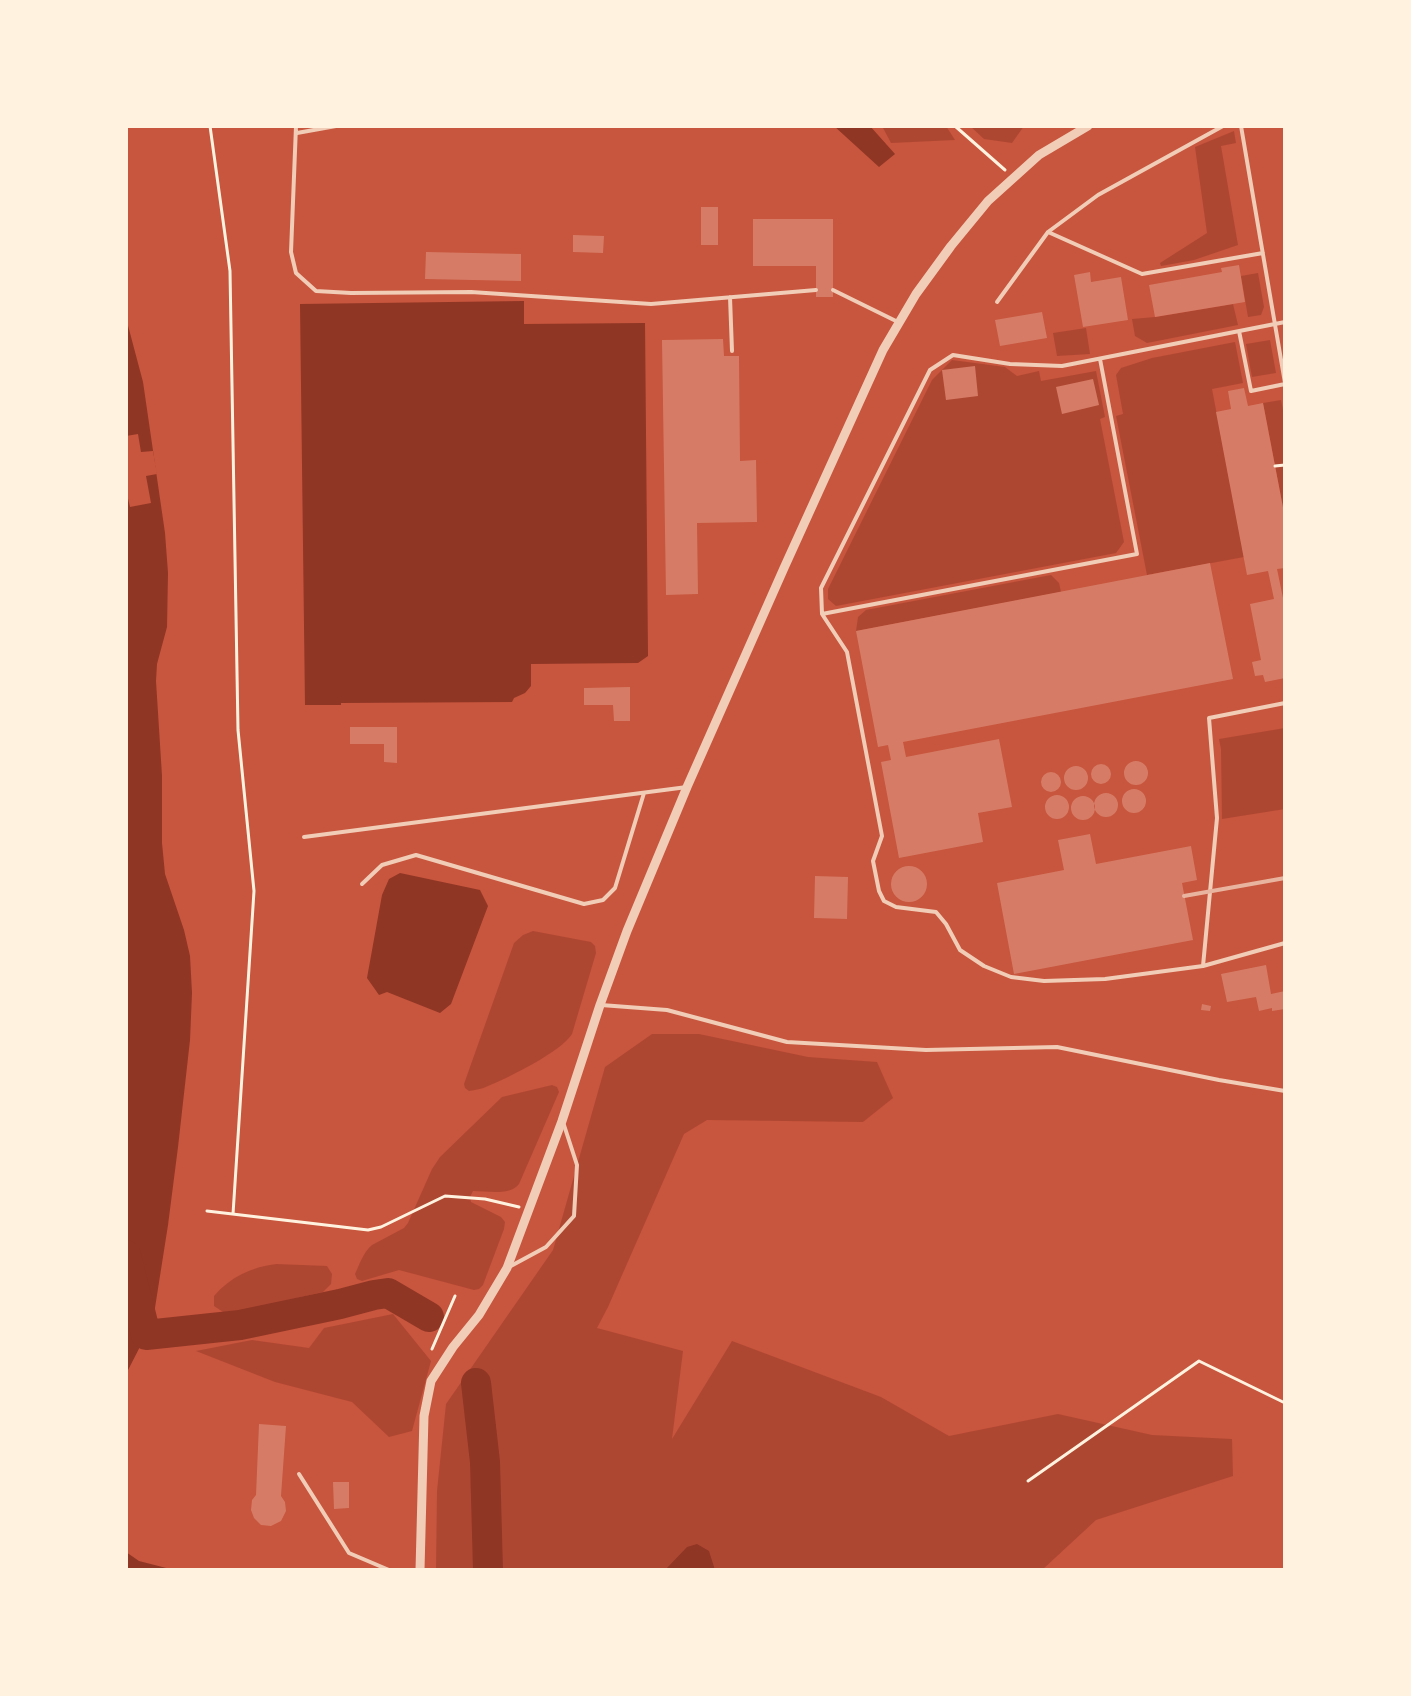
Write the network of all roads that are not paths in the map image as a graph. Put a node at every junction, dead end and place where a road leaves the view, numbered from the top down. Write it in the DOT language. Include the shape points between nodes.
graph roads {
  1 [pos="296,126"];
  2 [pos="336,126"];
  3 [pos="1088,126"];
  4 [pos="1222,126"];
  5 [pos="1241,126"];
  6 [pos="297,133"];
  7 [pos="1048,232"];
  8 [pos="1263,253"];
  9 [pos="816,290"];
  10 [pos="833,290"];
  11 [pos="730,297"];
  12 [pos="997,302"];
  13 [pos="1285,322"];
  14 [pos="900,323"];
  15 [pos="1275,324"];
  16 [pos="1239,332"];
  17 [pos="732,351"];
  18 [pos="1100,359"];
  19 [pos="1285,384"];
  20 [pos="822,614"];
  21 [pos="1285,704"];
  22 [pos="687,786"];
  23 [pos="644,793"];
  24 [pos="304,837"];
  25 [pos="362,884"];
  26 [pos="1285,943"];
  27 [pos="1203,966"];
  28 [pos="600,1005"];
  29 [pos="1285,1090"];
  30 [pos="562,1121"];
  31 [pos="507,1268"];
  32 [pos="299,1474"];
  33 [pos="389,1570"];
  34 [pos="420,1570"];
  1 -- 6 [label="lane"];
  2 -- 6 [label="lane"];
  3 -- 14 [label="street" via="1040,156 988,201 916,294"];
  4 -- 7 [label="lane" via="1098,195"];
  5 -- 8 [label="lane"];
  6 -- 11 [label="lane" via="291,252 296,273 316,291 471,292 651,304"];
  7 -- 8 [label="lane" via="1142,274"];
  7 -- 12 [label="lane"];
  8 -- 15 [label="lane"];
  9 -- 11 [label="lane"];
  10 -- 14 [label="lane"];
  11 -- 17 [label="lane"];
  13 -- 15 [label="lane"];
  14 -- 22 [label="street" via="883,350"];
  15 -- 16 [label="lane"];
  15 -- 19 [label="lane"];
  16 -- 18 [label="lane"];
  16 -- 19 [label="lane" via="1251,391"];
  18 -- 20 [label="lane" via="1062,366 1010,364 952,355 930,370 821,588"];
  18 -- 20 [label="lane" via="1137,554"];
  20 -- 27 [label="lane" via="847,652 882,836 873,861 884,901 896,907 936,912 960,950 984,966 1011,977 1044,981 1096,979"];
  21 -- 27 [label="lane" via="1209,718 1217,818"];
  22 -- 23 [label="lane"];
  22 -- 28 [label="street"];
  23 -- 24 [label="lane"];
  23 -- 25 [label="lane" via="615,888 603,900 584,904 416,855 382,865"];
  26 -- 27 [label="lane"];
  28 -- 29 [label="lane" via="667,1010 787,1042 926,1050 1057,1047"];
  28 -- 30 [label="street"];
  30 -- 31 [label="street"];
  30 -- 31 [label="lane" via="577,1165 574,1216 546,1247"];
  31 -- 34 [label="street" via="479,1315 431,1381 424,1416"];
  32 -- 33 [label="lane" via="349,1552"];
}
